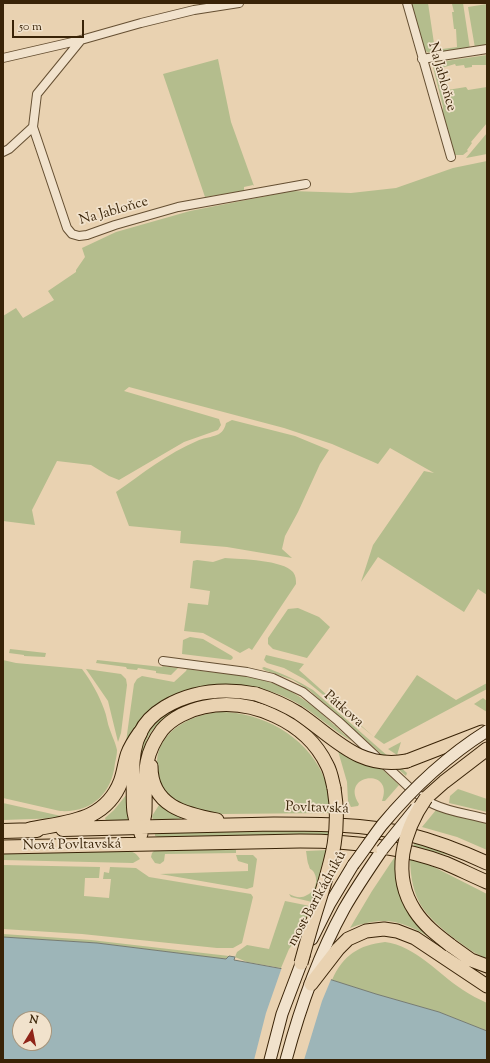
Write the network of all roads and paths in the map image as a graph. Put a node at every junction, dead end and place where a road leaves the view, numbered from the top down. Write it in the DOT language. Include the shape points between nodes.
graph roads {
  1 [pos="239,3"];
  2 [pos="407,3"];
  3 [pos="81,40"];
  4 [pos="487,49"];
  5 [pos="3,58"];
  6 [pos="422,59"];
  7 [pos="33,127"];
  8 [pos="3,152"];
  9 [pos="451,158"];
  10 [pos="306,184"];
  11 [pos="163,661"];
  12 [pos="487,730"];
  13 [pos="140,733"];
  14 [pos="154,744"];
  15 [pos="487,749"];
  16 [pos="426,798"];
  17 [pos="487,819"];
  18 [pos="246,825"];
  19 [pos="140,827"];
  20 [pos="3,830"];
  21 [pos="28,830"];
  22 [pos="141,844"];
  23 [pos="3,847"];
  24 [pos="487,863"];
  25 [pos="485,882"];
  26 [pos="446,950"];
  27 [pos="300,963"];
  28 [pos="487,966"];
  29 [pos="311,984"];
  30 [pos="484,984"];
  31 [pos="270,1060"];
  32 [pos="286,1060"];
  1 -- 3 [label="street" via="194,10"];
  2 -- 6 [label="street, Na Jabloňce"];
  3 -- 5 [label="street"];
  3 -- 7 [label="street, Na Jabloňce" via="37,94"];
  4 -- 6 [label="street"];
  6 -- 9 [label="street, Na Jabloňce"];
  7 -- 8 [label="street"];
  7 -- 10 [label="street, Na Jabloňce" via="67,228 72,234 79,236 87,236 178,207"];
  11 -- 17 [label="street, Pátkova" via="247,672 273,678 303,692 412,790 433,804"];
  12 -- 13 [label="main road, bridge" via="407,761 374,760 340,745 286,706 256,694 219,691 185,697 159,710 148,720"];
  12 -- 27 [label="main road, most Barikádníků, bridge" via="438,767 381,826 342,883"];
  13 -- 19 [label="main road" via="134,752 132,774 134,814"];
  13 -- 21 [label="highway" via="128,754 119,786 103,808 82,819"];
  14 -- 18 [label="main road" via="151,775 159,793 168,803 190,815"];
  14 -- 19 [label="main road" via="145,769 146,812"];
  14 -- 27 [label="main road, bridge" via="163,729 192,710 208,706 237,705 279,718 317,749 330,772 338,811 337,828 327,874"];
  15 -- 16 [label="main road, most Barikádníků"];
  16 -- 26 [label="main road, bridge" via="406,838 402,864 403,883 415,912"];
  16 -- 29 [label="main road, most Barikádníků, bridge" via="382,850 356,888 328,940"];
  18 -- 19 [label="main road, Povltavská"];
  18 -- 24 [label="main road, Povltavská" via="335,825 389,831 442,844"];
  19 -- 21 [label="highway, Nová Povltavská"];
  19 -- 22 [label="main road"];
  20 -- 21 [label="highway, Nová Povltavská"];
  22 -- 23 [label="main road, Nová Povltavská"];
  22 -- 25 [label="main road" via="300,841 362,844 392,848 445,863"];
  26 -- 28 [label="main road"];
  26 -- 29 [label="main road" via="403,932 370,930 355,935 343,943"];
  26 -- 30 [label="main road"];
  27 -- 31 [label="main road, most Barikádníků" via="282,1014"];
  29 -- 32 [label="main road, most Barikádníků"];
}
